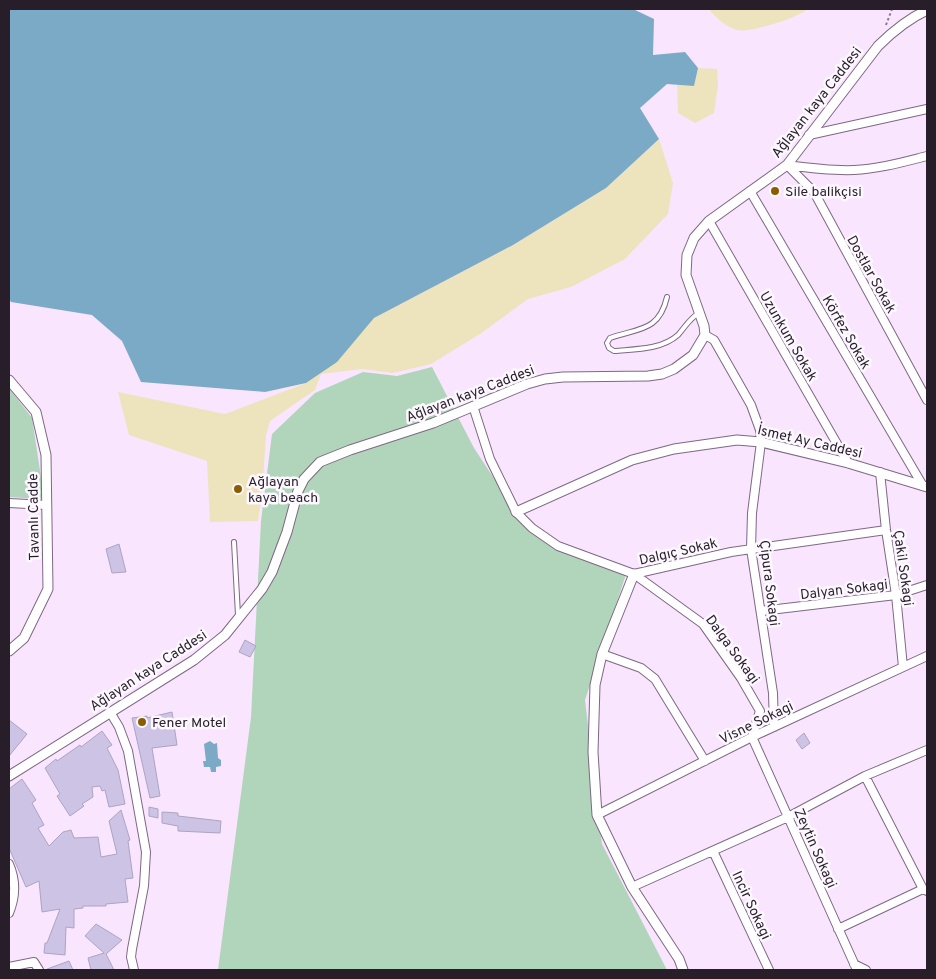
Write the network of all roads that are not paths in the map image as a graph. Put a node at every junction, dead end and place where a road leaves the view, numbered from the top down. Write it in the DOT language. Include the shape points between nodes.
graph roads {
  1 [pos="927,10"];
  2 [pos="927,109"];
  3 [pos="809,135"];
  4 [pos="927,156"];
  5 [pos="787,165"];
  6 [pos="750,191"];
  7 [pos="709,222"];
  8 [pos="667,297"];
  9 [pos="700,312"];
  10 [pos="705,335"];
  11 [pos="9,380"];
  12 [pos="927,400"];
  13 [pos="472,406"];
  14 [pos="761,442"];
  15 [pos="848,463"];
  16 [pos="880,472"];
  17 [pos="925,486"];
  18 [pos="9,503"];
  19 [pos="47,505"];
  20 [pos="516,512"];
  21 [pos="886,530"];
  22 [pos="234,542"];
  23 [pos="751,549"];
  24 [pos="634,574"];
  25 [pos="927,586"];
  26 [pos="896,595"];
  27 [pos="761,611"];
  28 [pos="239,620"];
  29 [pos="9,651"];
  30 [pos="602,654"];
  31 [pos="927,656"];
  32 [pos="903,667"];
  33 [pos="110,712"];
  34 [pos="774,727"];
  35 [pos="752,737"];
  36 [pos="927,750"];
  37 [pos="705,761"];
  38 [pos="9,776"];
  39 [pos="866,776"];
  40 [pos="597,815"];
  41 [pos="788,817"];
  42 [pos="713,851"];
  43 [pos="9,864"];
  44 [pos="632,887"];
  45 [pos="925,890"];
  46 [pos="9,913"];
  47 [pos="838,929"];
  48 [pos="9,967"];
  49 [pos="855,967"];
  50 [pos="40,970"];
  51 [pos="134,970"];
  52 [pos="683,970"];
  53 [pos="769,970"];
  54 [pos="866,970"];
  1 -- 3 [label="street, Ağlayan kaya Caddesi" via="899,27 878,46"];
  2 -- 3 [label="street"];
  3 -- 5 [label="street, Ağlayan kaya Caddesi"];
  4 -- 5 [label="street" via="854,170"];
  5 -- 6 [label="street, Ağlayan kaya Caddesi"];
  5 -- 12 [label="street, Dostlar Sokak" via="814,192"];
  6 -- 7 [label="street, Ağlayan kaya Caddesi"];
  6 -- 17 [label="street, Körfez Sokak"];
  7 -- 9 [label="street, Ağlayan kaya Caddesi" via="694,238 686,264 686,274"];
  7 -- 15 [label="street, Uzunkum Sokak"];
  8 -- 9 [label="lane" via="663,310 650,326 610,338 609,348 614,351 662,345 673,339"];
  9 -- 10 [label="street, Ağlayan kaya Caddesi"];
  10 -- 13 [label="street, Ağlayan kaya Caddesi" via="693,355 662,374 545,379"];
  10 -- 14 [label="street, Çipura Sokagi" via="714,340 751,405"];
  11 -- 19 [label="street, Tavanlı Cadde" via="36,412 46,455"];
  13 -- 20 [label="street, Dalgıç Sokak" via="490,459"];
  13 -- 28 [label="street, Ağlayan kaya Caddesi" via="433,423 329,457 311,470 298,491 285,540 272,572"];
  14 -- 15 [label="street, İsmet Ay Caddesi"];
  14 -- 20 [label="street, İsmet Ay Caddesi" via="737,440 654,453 618,465"];
  14 -- 23 [label="street, Çipura Sokagi"];
  15 -- 16 [label="street, İsmet Ay Caddesi"];
  16 -- 17 [label="street, İsmet Ay Caddesi"];
  16 -- 21 [label="street, Çakil Sokagi"];
  18 -- 19 [label="street"];
  19 -- 29 [label="street, Tavanlı Cadde" via="48,589 24,638"];
  20 -- 24 [label="street, Dalgıç Sokak" via="558,546"];
  21 -- 23 [label="street, Dalgıç Sokak"];
  21 -- 26 [label="street, Çakil Sokagi"];
  22 -- 28 [label="lane"];
  23 -- 24 [label="street, Dalgıç Sokak"];
  23 -- 27 [label="street, Çipura Sokagi"];
  24 -- 30 [label="street"];
  24 -- 35 [label="street, Dalga Sokagi" via="702,624 760,711"];
  25 -- 26 [label="street, Dalyan Sokagi"];
  26 -- 27 [label="street, Dalyan Sokagi"];
  26 -- 32 [label="street, Çakil Sokagi"];
  27 -- 34 [label="street, Çipura Sokagi" via="773,693"];
  28 -- 33 [label="street, Ağlayan kaya Caddesi" via="211,648"];
  30 -- 37 [label="street" via="641,668 655,679"];
  30 -- 40 [label="street" via="595,685 592,752"];
  31 -- 32 [label="street, Visne Sokagi"];
  32 -- 34 [label="street, Visne Sokagi"];
  33 -- 38 [label="street, Ağlayan kaya Caddesi"];
  33 -- 51 [label="street" via="128,751 146,852 144,886 131,957"];
  34 -- 35 [label="street, Visne Sokagi"];
  35 -- 37 [label="street, Visne Sokagi"];
  35 -- 41 [label="street, Zeytin Sokagi"];
  36 -- 39 [label="street"];
  37 -- 40 [label="street, Visne Sokagi"];
  39 -- 41 [label="street"];
  39 -- 45 [label="street"];
  40 -- 44 [label="street"];
  41 -- 42 [label="street"];
  41 -- 47 [label="street, Zeytin Sokagi"];
  42 -- 44 [label="street"];
  42 -- 53 [label="street, Incir Sokagi"];
  43 -- 46 [label="street" via="15,887"];
  44 -- 52 [label="street"];
  45 -- 47 [label="street"];
  47 -- 49 [label="street, Zeytin Sokagi"];
  48 -- 50 [label="street" via="34,962"];
  49 -- 54 [label="street"];
}
